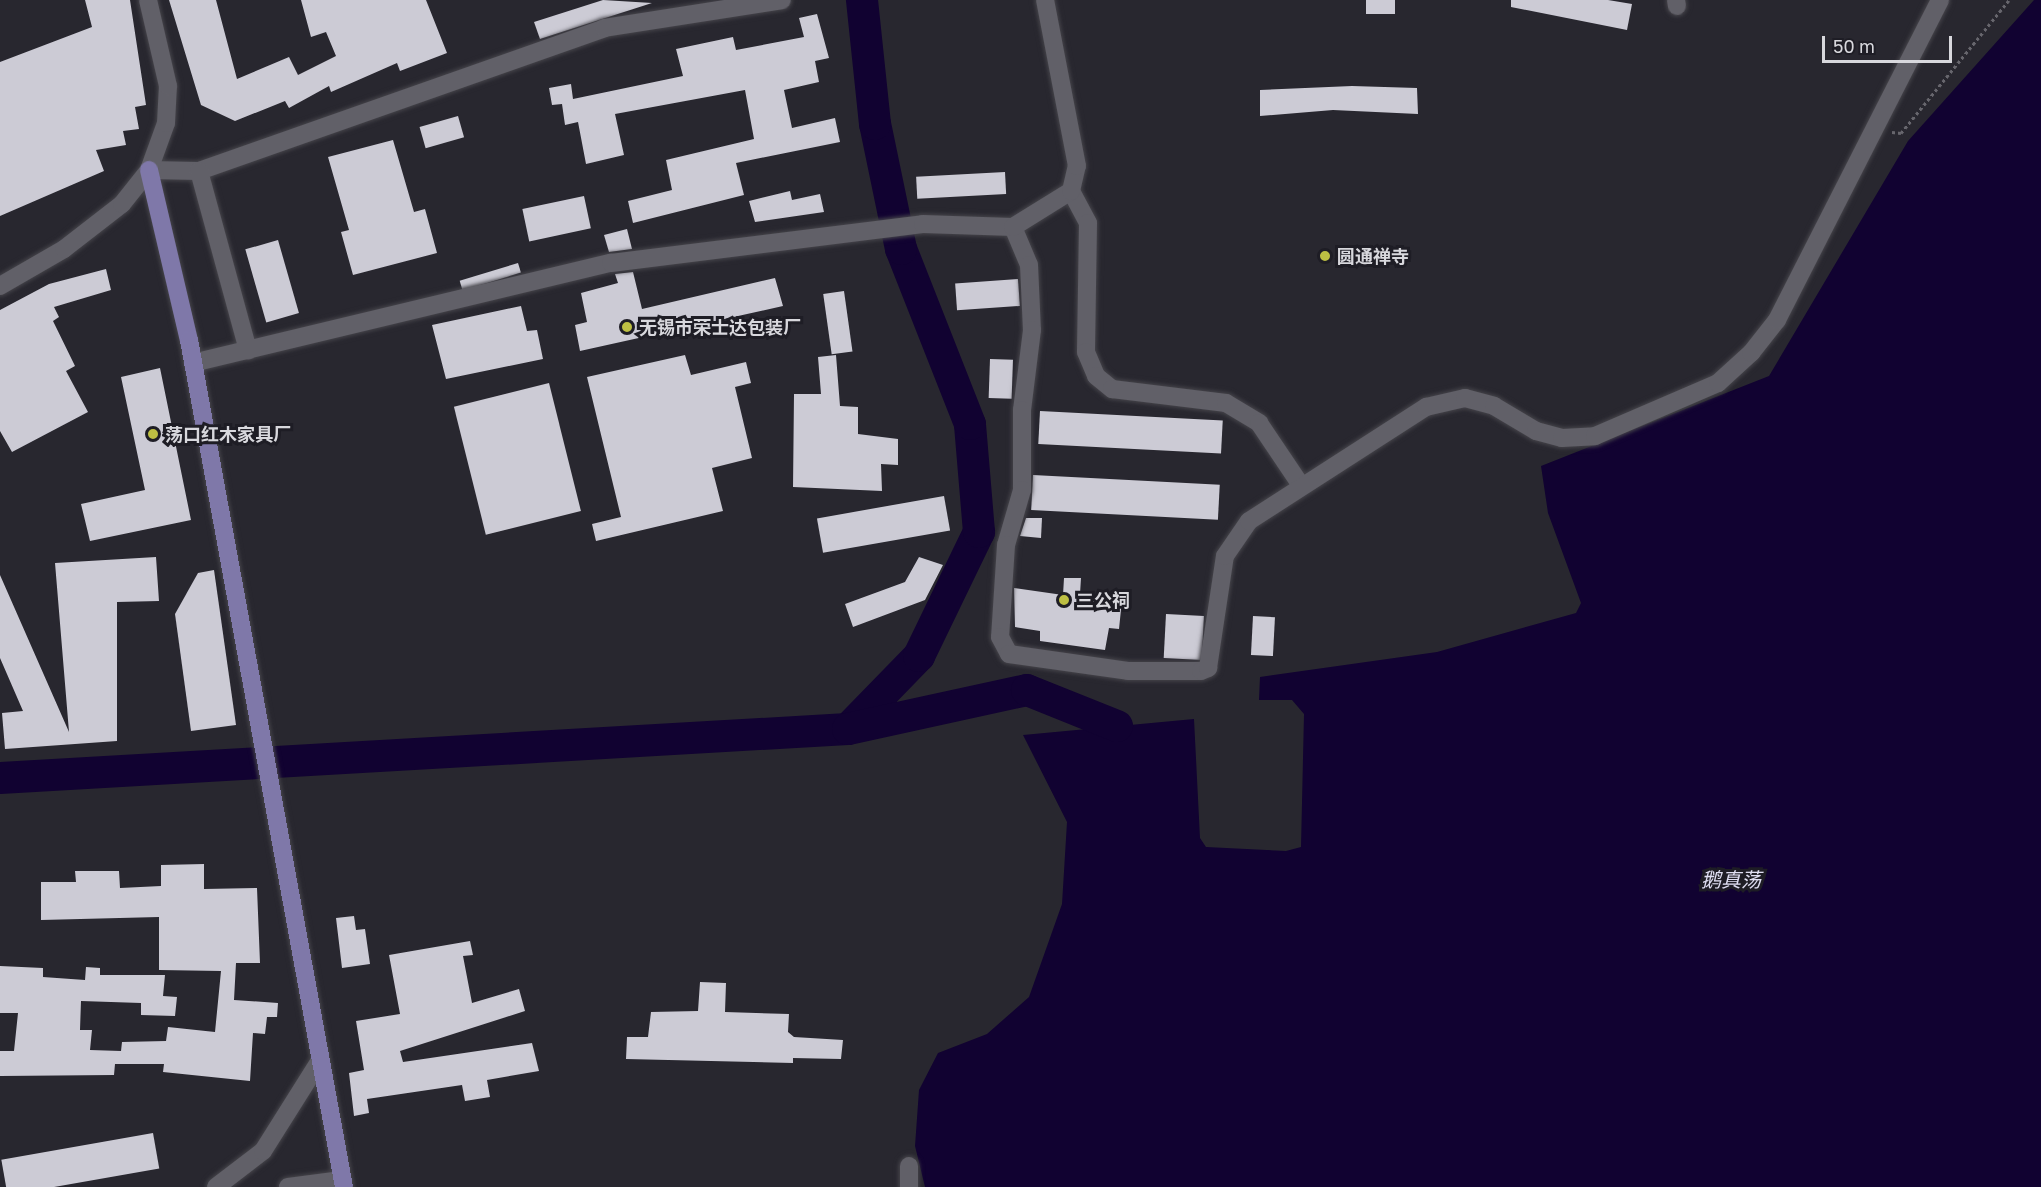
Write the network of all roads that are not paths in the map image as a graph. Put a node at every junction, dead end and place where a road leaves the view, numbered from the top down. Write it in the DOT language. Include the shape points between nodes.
graph roads {
  1 [pos="148,0"];
  2 [pos="782,0"];
  3 [pos="1045,0"];
  4 [pos="1940,0"];
  5 [pos="149,170"];
  6 [pos="199,171"];
  7 [pos="1071,191"];
  8 [pos="1013,227"];
  9 [pos="0,286"];
  10 [pos="248,350"];
  11 [pos="193,363"];
  12 [pos="1300,484"];
  13 [pos="319,1062"];
  14 [pos="909,1166"];
  15 [pos="343,1183"];
  16 [pos="216,1187"];
  17 [pos="288,1187"];
  18 [pos="909,1187"];
  1 -- 5 [label="street" via="168,86 166,123"];
  2 -- 6 [label="street" via="604,28"];
  3 -- 7 [label="street" via="1074,137"];
  4 -- 12 [label="street" via="1878,130 1777,320 1718,383 1595,436 1553,435 1494,406 1455,400 1426,407"];
  5 -- 6 [label="street"];
  5 -- 9 [label="street" via="122,204 64,249"];
  5 -- 11 [label="main road"];
  6 -- 10 [label="street"];
  7 -- 8 [label="street"];
  7 -- 12 [label="street" via="1088,223 1086,352 1096,376 1112,389 1226,403 1259,423"];
  8 -- 10 [label="street" via="923,224 611,263"];
  8 -- 12 [label="street" via="1029,265 1032,330 1023,410 1022,490 1006,544 1000,637 1009,654 1128,671 1208,668 1225,556 1249,521"];
  10 -- 11 [label="street"];
  11 -- 13 [label="main road"];
  13 -- 15 [label="main road"];
  13 -- 16 [label="street" via="263,1151"];
  14 -- 18 [label="street"];
  15 -- 17 [label="street"];
}
